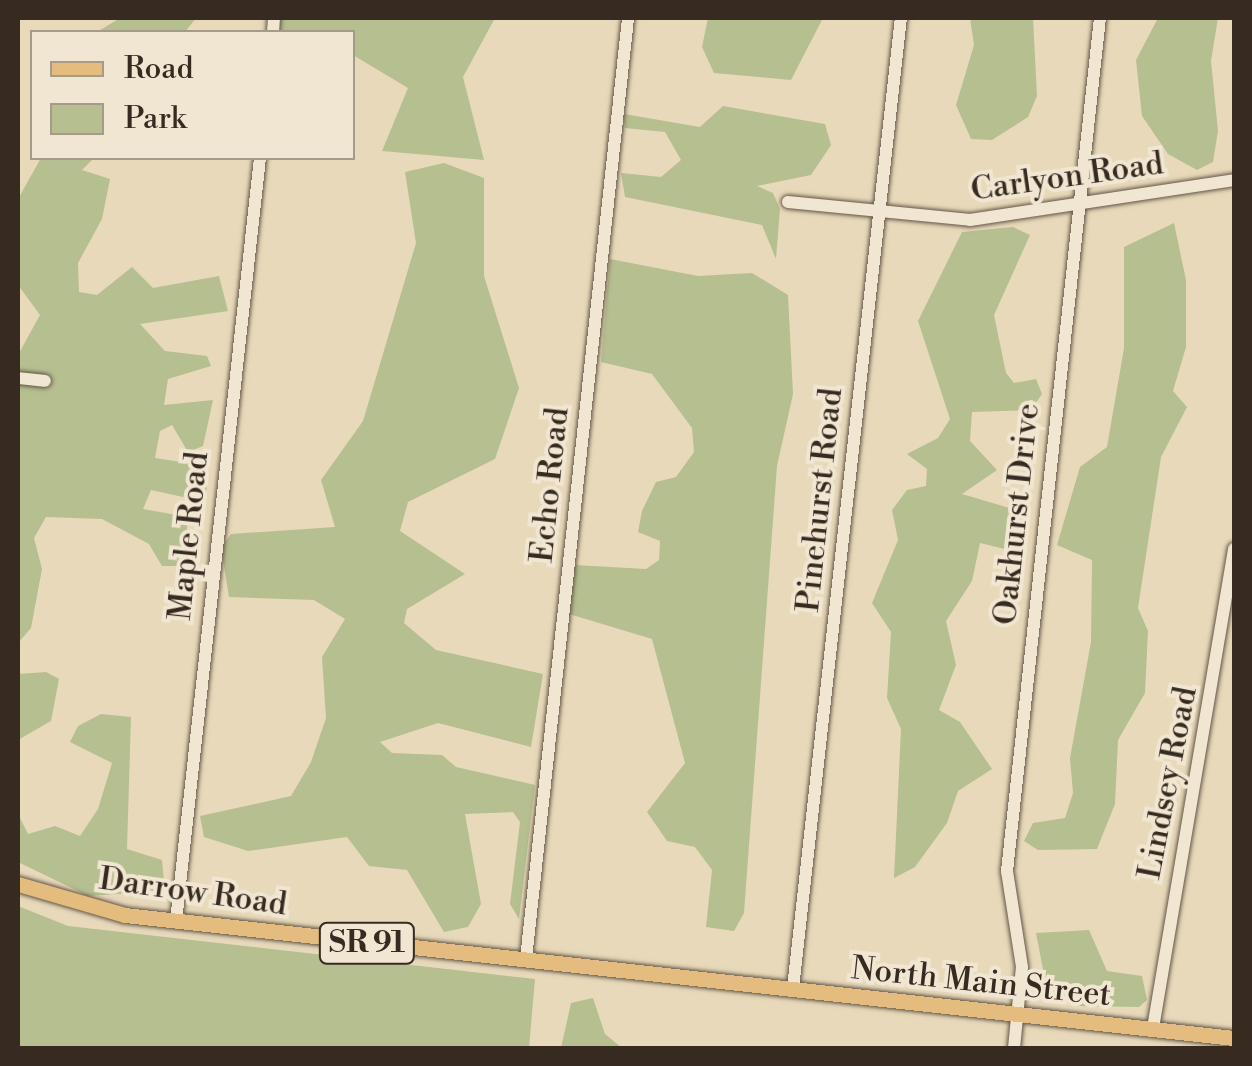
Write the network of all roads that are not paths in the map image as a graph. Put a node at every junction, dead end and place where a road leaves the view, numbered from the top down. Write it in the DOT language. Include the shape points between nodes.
graph roads {
  1 [pos="628,18"];
  2 [pos="901,18"];
  3 [pos="1100,18"];
  4 [pos="260,160"];
  5 [pos="1234,180"];
  6 [pos="788,202"];
  7 [pos="1078,209"];
  8 [pos="879,212"];
  9 [pos="18,378"];
  10 [pos="44,381"];
  11 [pos="1234,549"];
  12 [pos="1232,600"];
  13 [pos="18,884"];
  14 [pos="176,921"];
  15 [pos="526,959"];
  16 [pos="721,980"];
  17 [pos="793,988"];
  18 [pos="1017,1016"];
  19 [pos="1154,1028"];
  20 [pos="1234,1038"];
  21 [pos="1014,1048"];
  1 -- 15 [label="street, Echo Road"];
  2 -- 8 [label="street, Pinehurst Road"];
  3 -- 7 [label="street, Oakhurst Drive"];
  4 -- 14 [label="street, Maple Road"];
  5 -- 7 [label="street, Carlyon Road"];
  6 -- 8 [label="street, Carlyon Road"];
  7 -- 8 [label="street, Carlyon Road" via="970,220"];
  7 -- 18 [label="street, Oakhurst Drive" via="1007,871 1022,955"];
  8 -- 17 [label="street, Pinehurst Road"];
  9 -- 10 [label="street"];
  11 -- 12 [label="street, Lindsey Road"];
  12 -- 19 [label="street, Lindsey Road"];
  13 -- 14 [label="main road, Darrow Road / SR 91"];
  14 -- 15 [label="main road, Darrow Road / SR 91"];
  15 -- 16 [label="main road, Darrow Road / SR 91"];
  16 -- 17 [label="main road, North Main Street / SR 91"];
  17 -- 18 [label="main road, North Main Street / SR 91"];
  18 -- 19 [label="main road, North Main Street / SR 91"];
  18 -- 21 [label="street, Oakhurst Drive"];
  19 -- 20 [label="main road, North Main Street / SR 91"];
}
